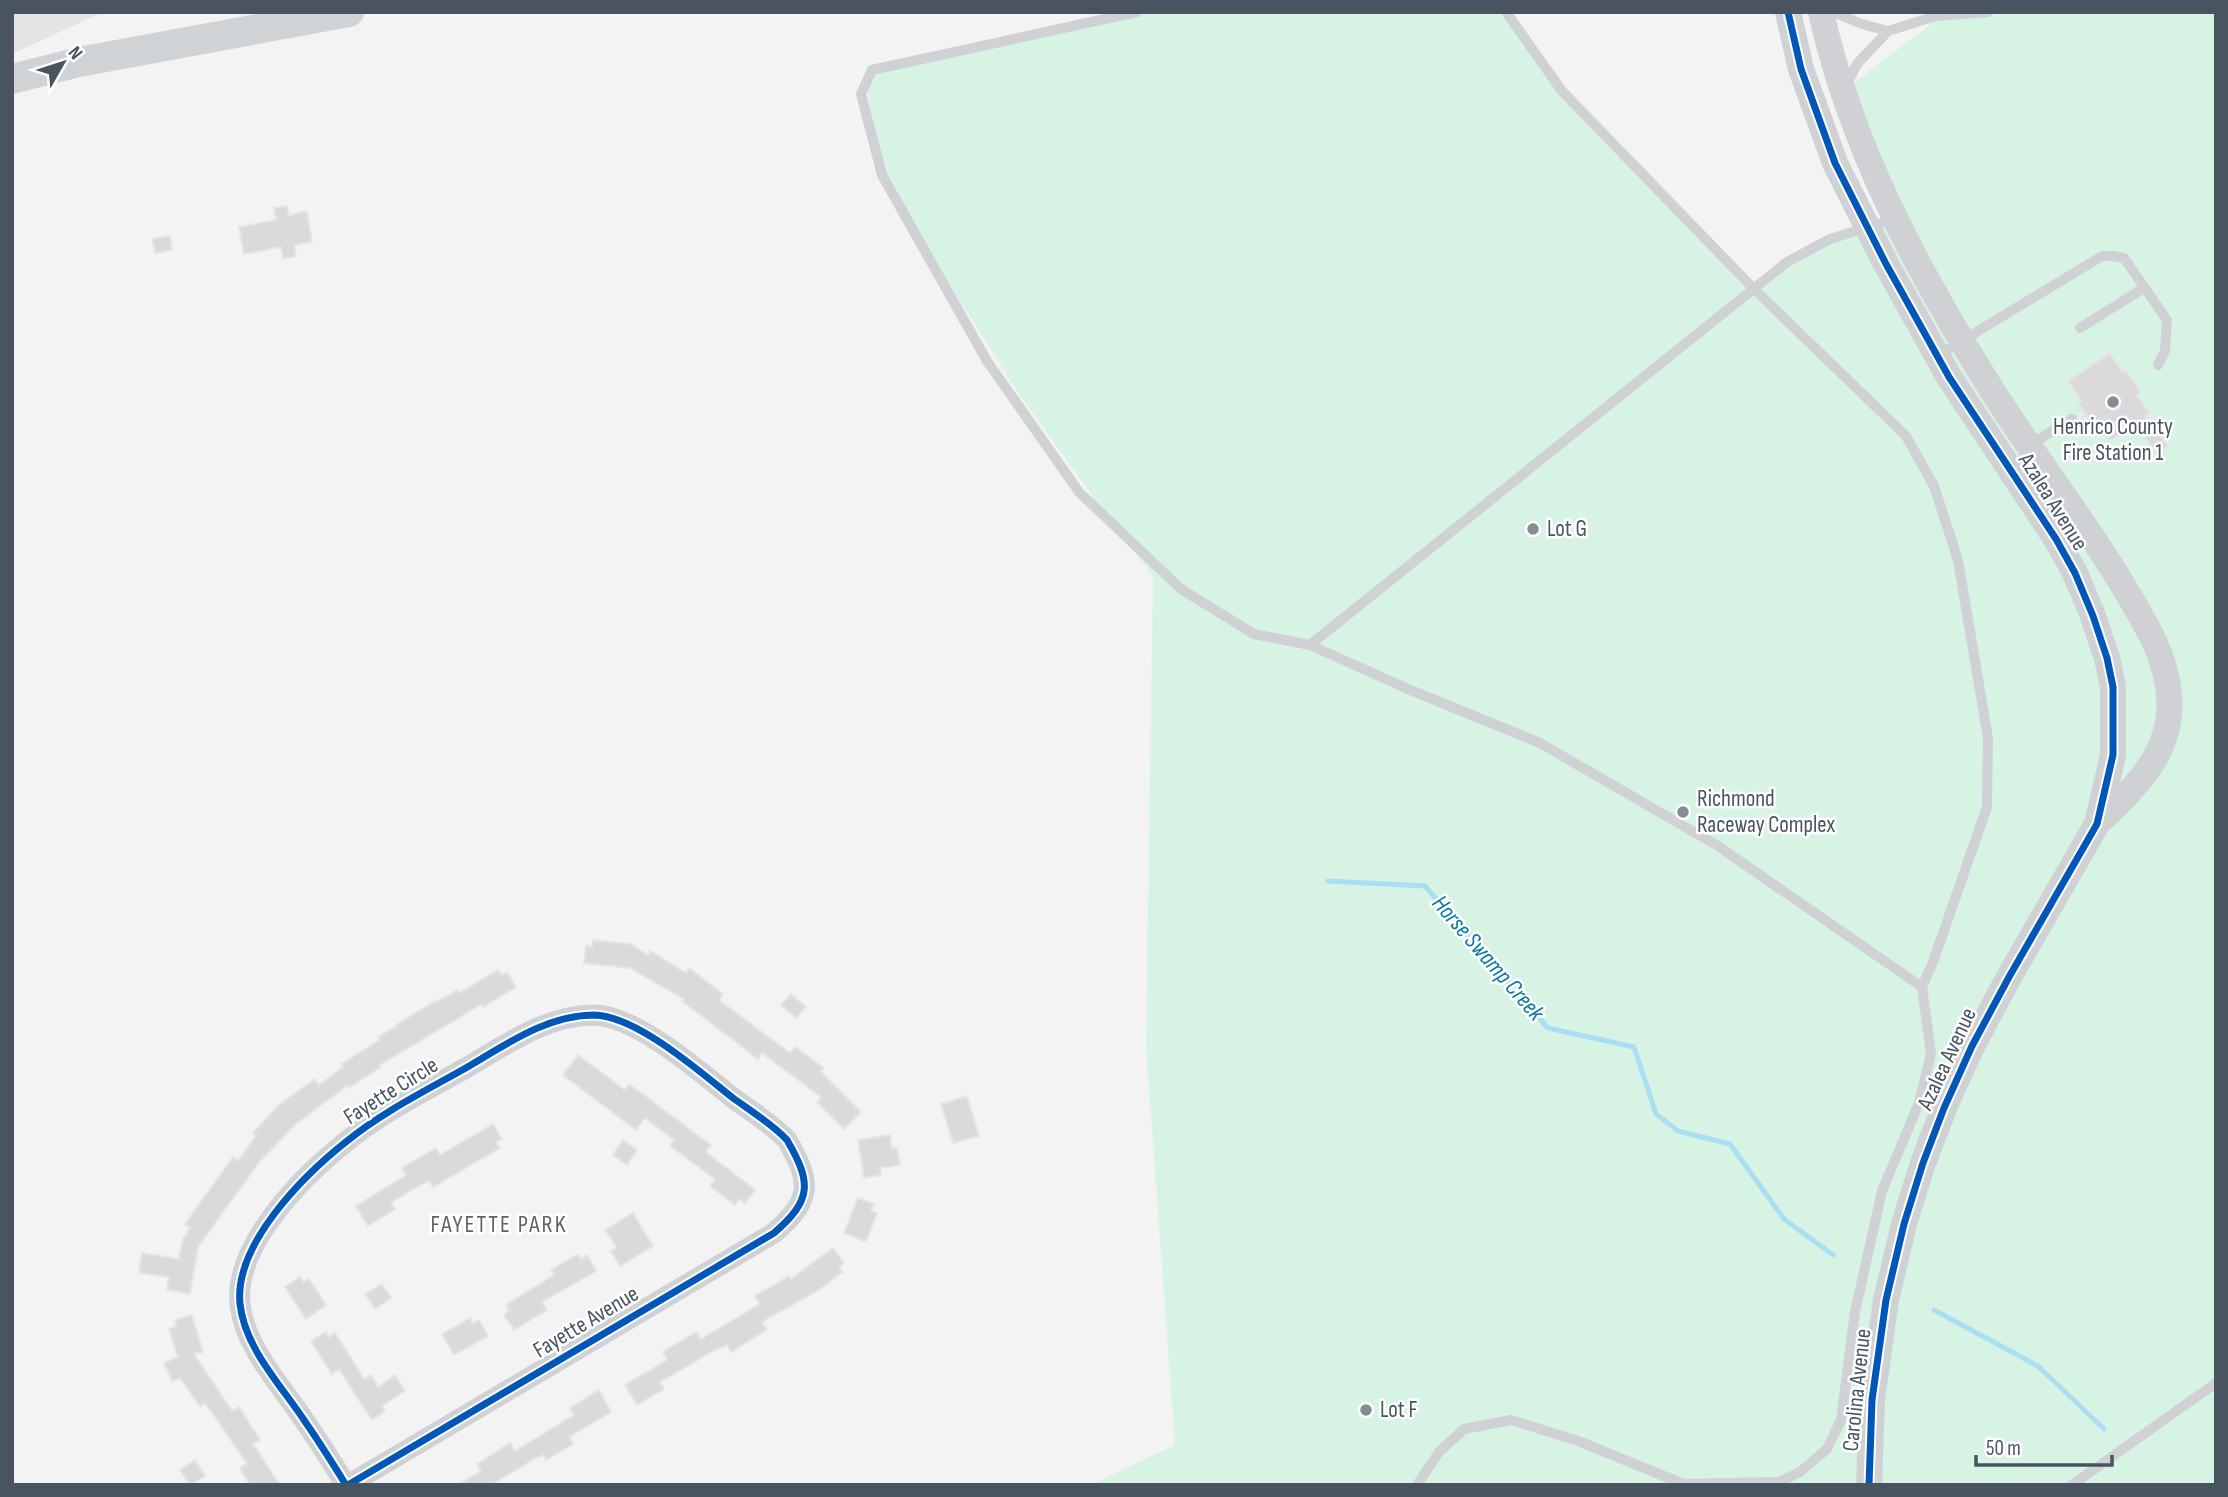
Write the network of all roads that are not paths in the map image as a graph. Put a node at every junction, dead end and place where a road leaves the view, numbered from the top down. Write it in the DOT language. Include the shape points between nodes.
graph roads {
  1 [pos="349,12"];
  2 [pos="1137,12"];
  3 [pos="1506,12"];
  4 [pos="1788,12"];
  5 [pos="1821,12"];
  6 [pos="1833,12"];
  7 [pos="1988,12"];
  8 [pos="1888,30"];
  9 [pos="12,79"];
  10 [pos="1843,91"];
  11 [pos="1894,219"];
  12 [pos="1867,227"];
  13 [pos="1753,288"];
  14 [pos="2144,288"];
  15 [pos="2080,328"];
  16 [pos="1963,341"];
  17 [pos="1937,356"];
  18 [pos="2158,365"];
  19 [pos="2072,419"];
  20 [pos="2028,446"];
  21 [pos="1310,645"];
  22 [pos="2097,824"];
  23 [pos="1922,987"];
  24 [pos="800,1164"];
  25 [pos="1886,1300"];
  26 [pos="2216,1383"];
  27 [pos="1685,1484"];
  28 [pos="347,1485"];
  29 [pos="1418,1485"];
  30 [pos="1869,1485"];
  31 [pos="2072,1485"];
  1 -- 9 [label="main road" via="79,62"];
  2 -- 21 [label="lane" via="872,69 861,94 883,175 987,361 1079,492 1181,590 1254,635"];
  3 -- 13 [label="lane" via="1562,91"];
  4 -- 12 [label="street, Azalea Avenue" via="1819,121"];
  5 -- 10 [label="street, Azalea Avenue"];
  6 -- 8 [label="lane"];
  7 -- 8 [label="lane" via="1936,16"];
  8 -- 10 [label="lane" via="1857,64"];
  10 -- 11 [label="street, Azalea Avenue"];
  11 -- 12 [label="lane"];
  11 -- 16 [label="street, Azalea Avenue"];
  12 -- 13 [label="lane" via="1809,249"];
  12 -- 17 [label="street, Azalea Avenue"];
  13 -- 21 [label="lane"];
  13 -- 23 [label="lane" via="1906,436 1934,486 1958,560 1988,738 1987,807"];
  14 -- 15 [label="lane"];
  14 -- 16 [label="lane" via="2124,258 2102,256"];
  14 -- 18 [label="lane" via="2167,320 2165,351"];
  16 -- 17 [label="lane"];
  16 -- 20 [label="street, Azalea Avenue"];
  17 -- 22 [label="street, Azalea Avenue" via="2056,539 2093,616 2113,687 2114,725 2111,764"];
  19 -- 20 [label="lane"];
  20 -- 22 [label="street, Azalea Avenue" via="2113,568 2166,670 2169,699 2163,743 2136,787"];
  21 -- 23 [label="lane" via="1540,743 1718,846"];
  22 -- 25 [label="street, Azalea Avenue" via="2009,977 1944,1108 1904,1224"];
  23 -- 27 [label="lane" via="1931,1054 1919,1103 1882,1191 1854,1312 1841,1420 1827,1449 1800,1472 1779,1482"];
  24 -- 28 [label="street, Fayette Avenue" via="804,1195 799,1208 774,1233"];
  24 -- 28 [label="street, Fayette Circle" via="787,1140 674,1053 629,1026 595,1015 564,1018 523,1035 348,1139 268,1223 249,1255 240,1290 251,1340"];
  25 -- 30 [label="street, Carolina Avenue" via="1872,1400"];
  26 -- 31 [label="lane"];
  27 -- 29 [label="lane" via="1578,1440 1511,1420 1464,1429 1439,1452"];
}
